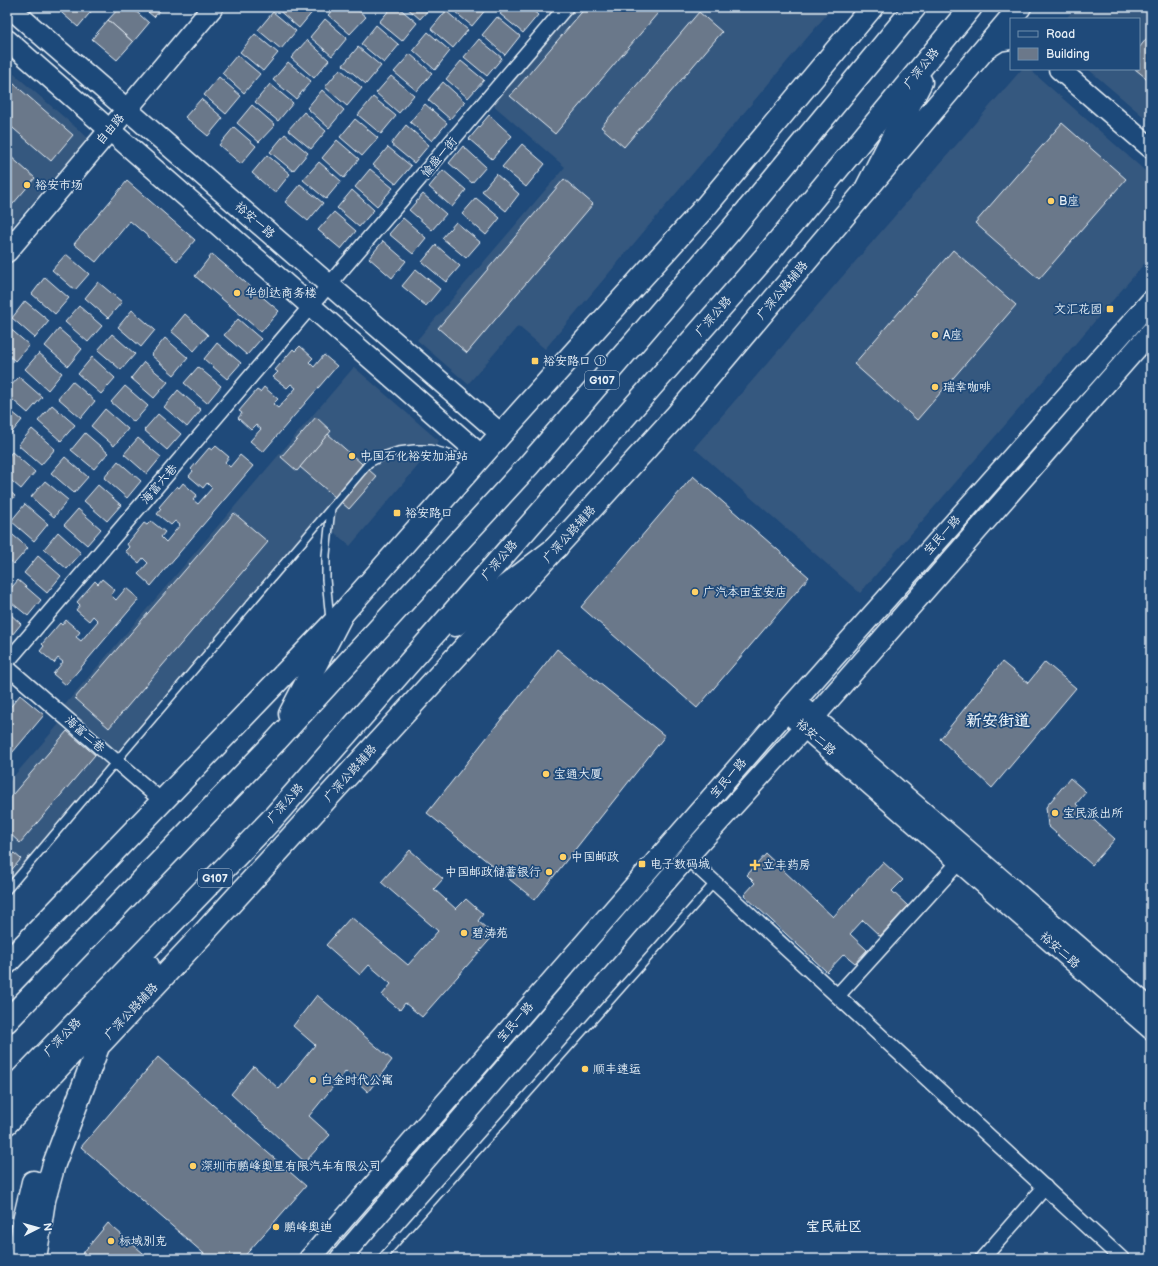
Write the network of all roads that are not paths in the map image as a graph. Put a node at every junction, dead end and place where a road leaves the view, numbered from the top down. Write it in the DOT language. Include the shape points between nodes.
graph roads {
  1 [pos="9,7"];
  2 [pos="214,7"];
  3 [pos="566,7"];
  4 [pos="872,7"];
  5 [pos="915,7"];
  6 [pos="971,7"];
  7 [pos="1020,7"];
  8 [pos="1024,7"];
  9 [pos="1011,18"];
  10 [pos="1021,18"];
  11 [pos="1010,19"];
  12 [pos="1010,39"];
  13 [pos="7,40"];
  14 [pos="940,44"];
  15 [pos="983,51"];
  16 [pos="1060,70"];
  17 [pos="127,110"];
  18 [pos="110,130"];
  19 [pos="1151,148"];
  20 [pos="865,192"];
  21 [pos="7,252"];
  22 [pos="330,285"];
  23 [pos="1151,301"];
  24 [pos="312,306"];
  25 [pos="1151,332"];
  26 [pos="501,434"];
  27 [pos="478,461"];
  28 [pos="331,508"];
  29 [pos="557,547"];
  30 [pos="336,620"];
  31 [pos="416,655"];
  32 [pos="7,662"];
  33 [pos="7,667"];
  34 [pos="792,705"];
  35 [pos="809,722"];
  36 [pos="276,741"];
  37 [pos="116,761"];
  38 [pos="163,802"];
  39 [pos="688,857"];
  40 [pos="233,860"];
  41 [pos="959,862"];
  42 [pos="715,882"];
  43 [pos="7,890"];
  44 [pos="7,963"];
  45 [pos="838,995"];
  46 [pos="117,1004"];
  47 [pos="1151,1009"];
  48 [pos="12,1014"];
  49 [pos="1151,1029"];
  50 [pos="99,1044"];
  51 [pos="7,1094"];
  52 [pos="7,1123"];
  53 [pos="1045,1187"];
  54 [pos="19,1259"];
  55 [pos="35,1259"];
  56 [pos="309,1259"];
  57 [pos="340,1259"];
  58 [pos="380,1259"];
  59 [pos="982,1259"];
  60 [pos="1122,1259"];
  1 -- 17 [label="main road, 裕安一路"];
  2 -- 17 [label="main road, 自由路"];
  3 -- 22 [label="street, 愉盛一街"];
  4 -- 26 [label="main road" via="708,205"];
  5 -- 36 [label="main road, G107" via="731,230 528,466"];
  6 -- 14 [label="main road, 广深公路 / G107"];
  7 -- 9 [label="main road, 广深公路辅路"];
  8 -- 10 [label="main road"];
  11 -- 15 [label="main road, 广深公路辅路"];
  12 -- 15 [label="main road" via="999,40"];
  13 -- 18 [label="main road"];
  14 -- 20 [label="main road"];
  14 -- 31 [label="main road, 广深公路 / G107" via="766,256"];
  15 -- 20 [label="main road, 广深公路辅路"];
  16 -- 19 [label="main road"];
  17 -- 18 [label="main road, 自由路"];
  17 -- 22 [label="main road, 裕安一路"];
  18 -- 21 [label="main road, 自由路"];
  18 -- 24 [label="main road"];
  20 -- 29 [label="main road, 广深公路辅路" via="675,417"];
  22 -- 24 [label="street, 愉盛一街"];
  22 -- 26 [label="main road, 裕安一路"];
  23 -- 34 [label="main road, 宝民一路"];
  24 -- 27 [label="main road"];
  24 -- 32 [label="street, 海富六巷"];
  25 -- 35 [label="main road, 宝民一路"];
  26 -- 27 [label="main road"];
  27 -- 28 [label="lane" via="430,450 398,451 369,463"];
  27 -- 30 [label="main road"];
  28 -- 30 [label="lane" via="326,563 327,603"];
  28 -- 37 [label="lane"];
  29 -- 31 [label="main road"];
  29 -- 50 [label="main road, 广深公路辅路"];
  30 -- 36 [label="main road"];
  30 -- 38 [label="main road"];
  31 -- 40 [label="main road, 广深公路 / G107"];
  33 -- 37 [label="street, 海富二巷"];
  34 -- 35 [label="main road, 裕安二路" via="791,716"];
  34 -- 56 [label="main road, 宝民一路"];
  35 -- 39 [label="main road, 宝民一路"];
  35 -- 41 [label="main road, 裕安二路"];
  35 -- 47 [label="main road, 裕安二路"];
  36 -- 48 [label="main road, G107"];
  37 -- 38 [label="street, 海富二巷"];
  37 -- 43 [label="lane"];
  38 -- 44 [label="main road"];
  39 -- 42 [label="street"];
  39 -- 57 [label="main road, 宝民一路"];
  40 -- 46 [label="main road"];
  40 -- 51 [label="main road, 广深公路 / G107"];
  41 -- 45 [label="street"];
  41 -- 49 [label="main road, 裕安二路"];
  42 -- 45 [label="street"];
  42 -- 58 [label="lane"];
  45 -- 53 [label="street"];
  46 -- 50 [label="main road"];
  46 -- 52 [label="main road"];
  50 -- 54 [label="main road" via="66,1098 48,1139 24,1221"];
  50 -- 55 [label="main road" via="54,1164 44,1200"];
  53 -- 59 [label="street"];
  53 -- 60 [label="street"];
}
